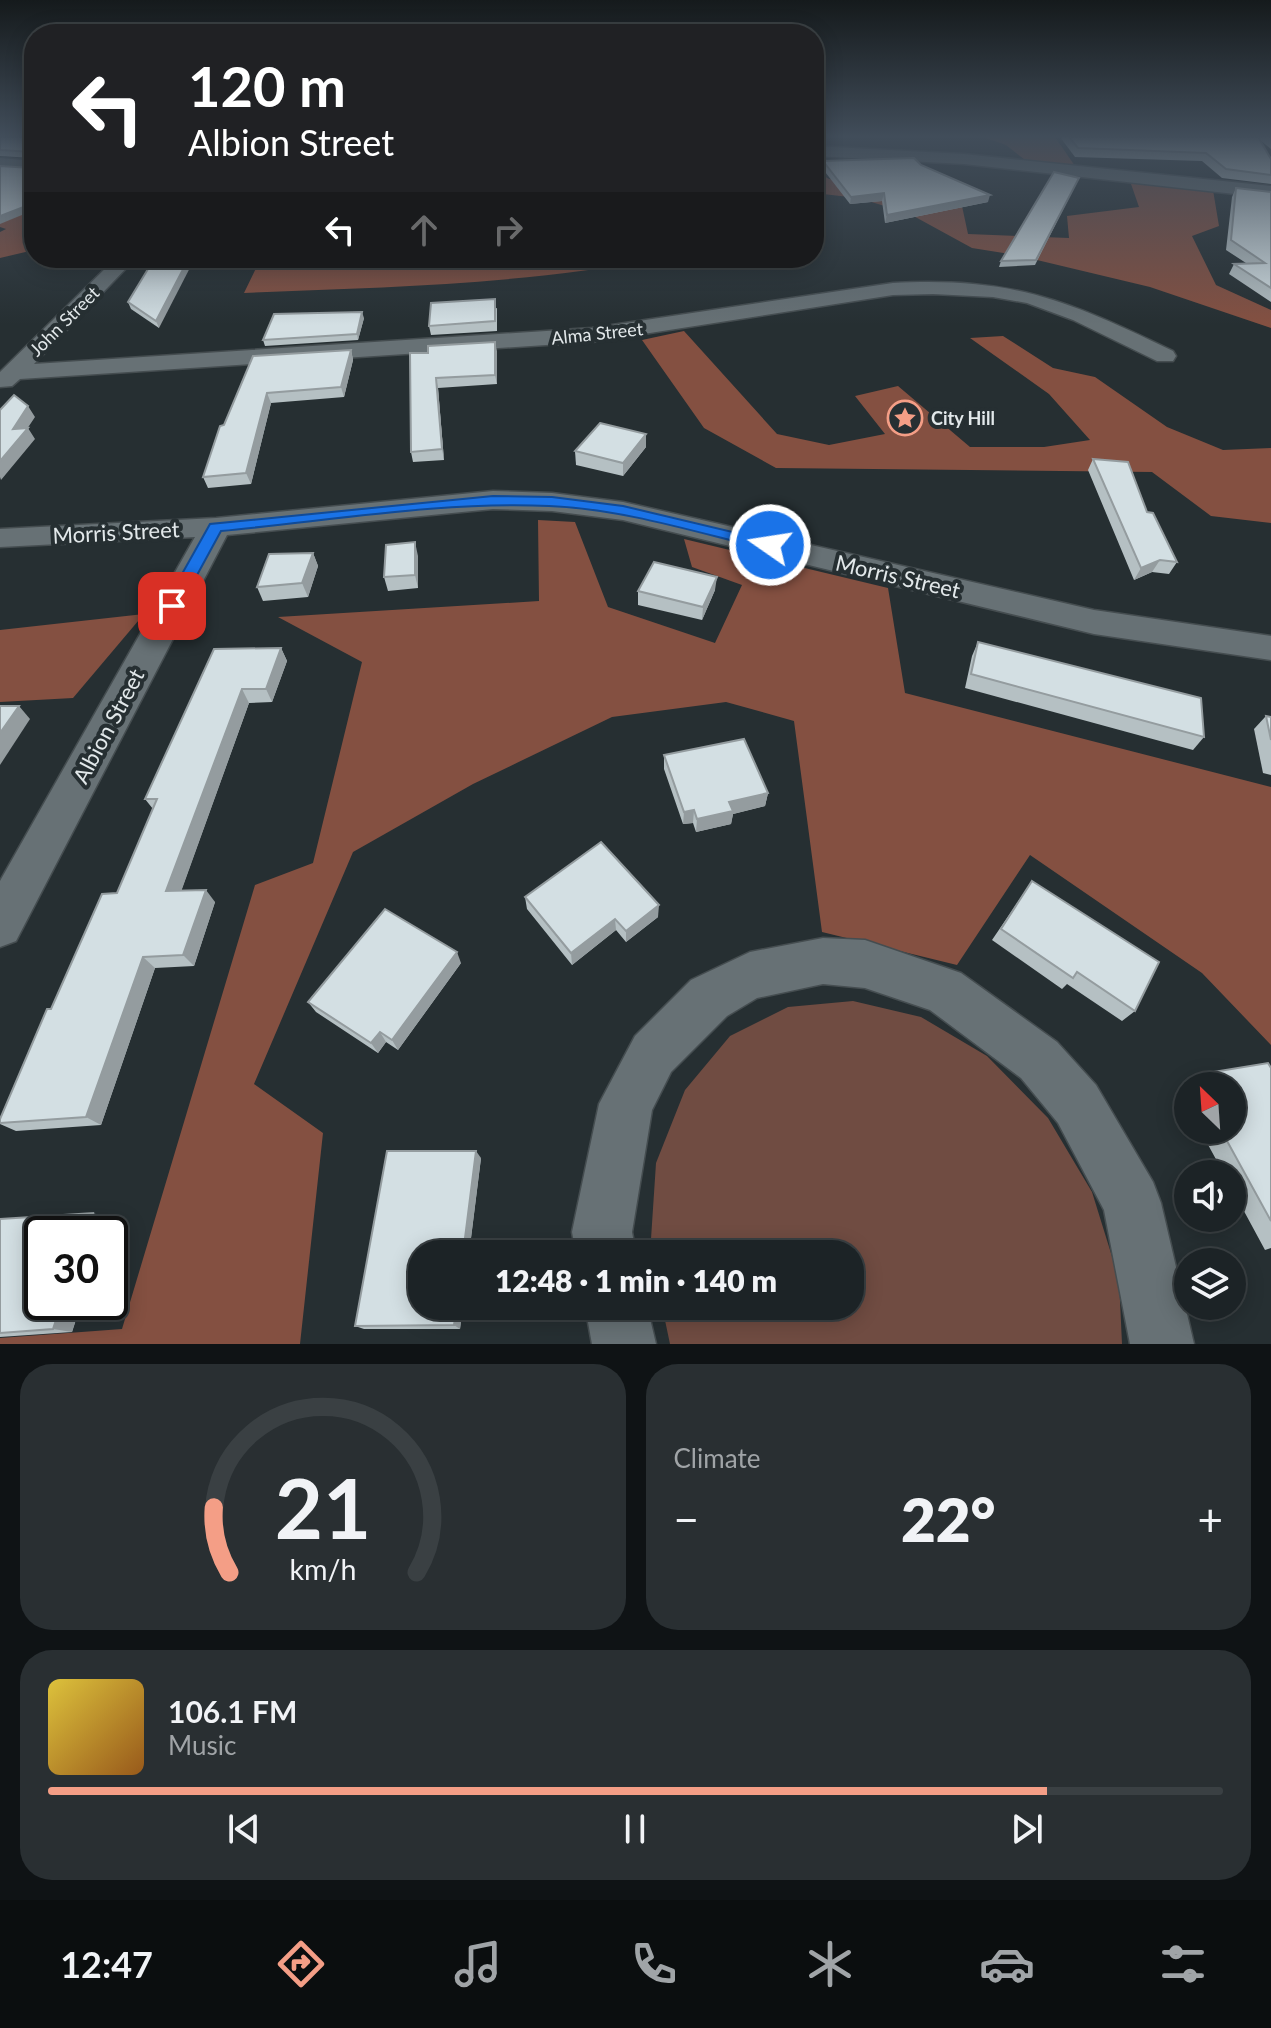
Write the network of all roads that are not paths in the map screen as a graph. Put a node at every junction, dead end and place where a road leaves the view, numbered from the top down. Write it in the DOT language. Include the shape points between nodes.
graph roads {
  1 [pos="117,268"];
  2 [pos="1165,356"];
  3 [pos="7,378"];
  4 [pos="216,527"];
  5 [pos="0,538"];
  6 [pos="1271,648"];
  7 [pos="0,925"];
  8 [pos="603,1240"];
  9 [pos="619,1320"];
  10 [pos="624,1344"];
  11 [pos="1162,1344"];
  1 -- 3 [label="street, John Street"];
  2 -- 3 [label="street, Alma Street" via="1049,303 999,291 942,286 592,335"];
  4 -- 5 [label="street, Morris Street"];
  4 -- 6 [label="street, Morris Street" via="493,500 552,502 623,511 1094,622"];
  4 -- 7 [label="street, Albion Street"];
  8 -- 11 [label="street" via="626,1104 653,1054 709,998 750,976 823,961 865,964 944,990 1039,1060 1077,1104 1132,1203"];
  9 -- 10 [label="street"];
}
